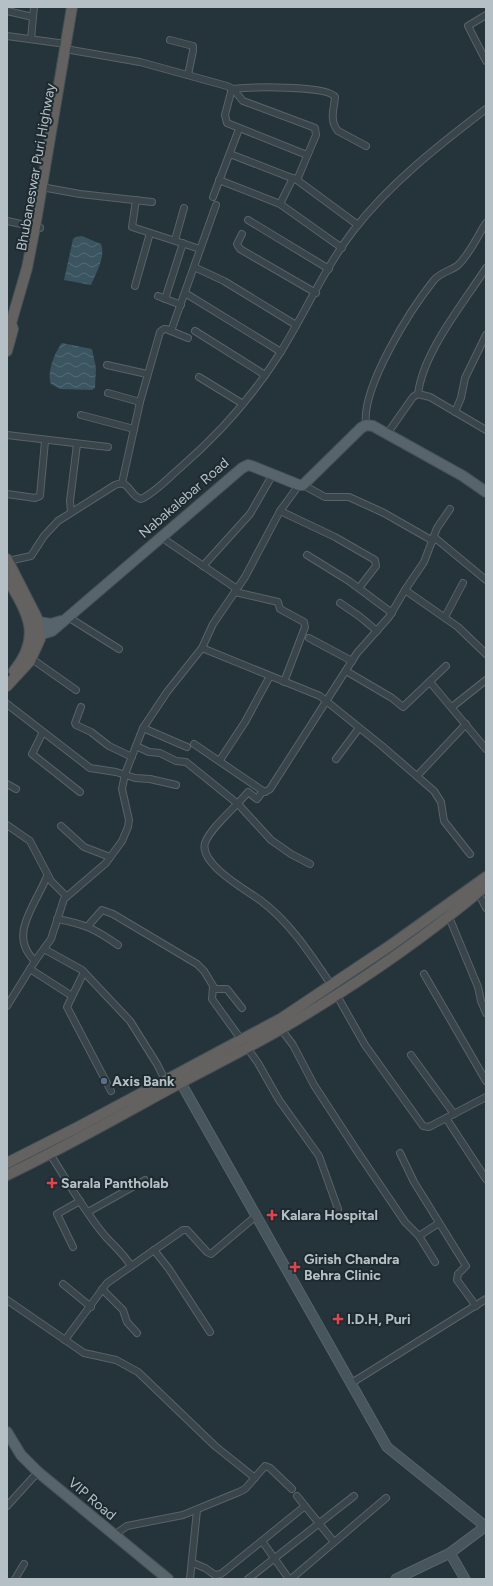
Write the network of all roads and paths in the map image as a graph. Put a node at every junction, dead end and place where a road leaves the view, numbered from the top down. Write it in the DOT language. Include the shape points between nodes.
graph roads {
  1 [pos="34,7"];
  2 [pos="72,7"];
  3 [pos="78,7"];
  4 [pos="7,11"];
  5 [pos="486,15"];
  6 [pos="33,17"];
  7 [pos="7,36"];
  8 [pos="31,39"];
  9 [pos="170,40"];
  10 [pos="68,47"];
  11 [pos="486,62"];
  12 [pos="65,69"];
  13 [pos="188,74"];
  14 [pos="233,89"];
  15 [pos="486,109"];
  16 [pos="239,129"];
  17 [pos="366,146"];
  18 [pos="230,154"];
  19 [pos="307,155"];
  20 [pos="295,179"];
  21 [pos="219,180"];
  22 [pos="47,188"];
  23 [pos="213,197"];
  24 [pos="136,200"];
  25 [pos="152,202"];
  26 [pos="280,204"];
  27 [pos="216,205"];
  28 [pos="184,208"];
  29 [pos="248,220"];
  30 [pos="7,221"];
  31 [pos="486,222"];
  32 [pos="358,225"];
  33 [pos="38,227"];
  34 [pos="150,233"];
  35 [pos="242,234"];
  36 [pos="175,240"];
  37 [pos="183,243"];
  38 [pos="342,248"];
  39 [pos="200,249"];
  40 [pos="194,267"];
  41 [pos="486,268"];
  42 [pos="329,269"];
  43 [pos="135,286"];
  44 [pos="185,293"];
  45 [pos="316,293"];
  46 [pos="158,296"];
  47 [pos="165,299"];
  48 [pos="181,305"];
  49 [pos="11,312"];
  50 [pos="296,325"];
  51 [pos="13,329"];
  52 [pos="171,331"];
  53 [pos="195,331"];
  54 [pos="486,335"];
  55 [pos="188,338"];
  56 [pos="7,351"];
  57 [pos="281,352"];
  58 [pos="107,365"];
  59 [pos="147,374"];
  60 [pos="265,375"];
  61 [pos="199,377"];
  62 [pos="108,393"];
  63 [pos="418,394"];
  64 [pos="140,402"];
  65 [pos="243,404"];
  66 [pos="455,412"];
  67 [pos="81,415"];
  68 [pos="366,425"];
  69 [pos="134,429"];
  70 [pos="486,430"];
  71 [pos="387,434"];
  72 [pos="7,435"];
  73 [pos="45,441"];
  74 [pos="77,444"];
  75 [pos="108,447"];
  76 [pos="273,474"];
  77 [pos="122,483"];
  78 [pos="301,484"];
  79 [pos="486,492"];
  80 [pos="7,494"];
  81 [pos="450,509"];
  82 [pos="280,511"];
  83 [pos="71,512"];
  84 [pos="161,537"];
  85 [pos="433,539"];
  86 [pos="307,556"];
  87 [pos="8,560"];
  88 [pos="203,566"];
  89 [pos="486,580"];
  90 [pos="12,582"];
  91 [pos="463,583"];
  92 [pos="359,588"];
  93 [pos="236,590"];
  94 [pos="404,590"];
  95 [pos="340,603"];
  96 [pos="29,610"];
  97 [pos="392,613"];
  98 [pos="445,617"];
  99 [pos="66,619"];
  100 [pos="38,622"];
  101 [pos="377,631"];
  102 [pos="35,636"];
  103 [pos="309,638"];
  104 [pos="202,648"];
  105 [pos="119,649"];
  106 [pos="486,654"];
  107 [pos="32,659"];
  108 [pos="352,661"];
  109 [pos="446,666"];
  110 [pos="346,671"];
  111 [pos="270,676"];
  112 [pos="7,678"];
  113 [pos="486,680"];
  114 [pos="284,682"];
  115 [pos="430,682"];
  116 [pos="7,686"];
  117 [pos="76,690"];
  118 [pos="326,701"];
  119 [pos="7,704"];
  120 [pos="81,707"];
  121 [pos="452,707"];
  122 [pos="466,724"];
  123 [pos="143,728"];
  124 [pos="359,728"];
  125 [pos="43,732"];
  126 [pos="194,744"];
  127 [pos="136,746"];
  128 [pos="187,747"];
  129 [pos="486,748"];
  130 [pos="132,757"];
  131 [pos="336,759"];
  132 [pos="220,760"];
  133 [pos="125,774"];
  134 [pos="417,776"];
  135 [pos="7,784"];
  136 [pos="176,785"];
  137 [pos="16,789"];
  138 [pos="263,791"];
  139 [pos="80,792"];
  140 [pos="238,804"];
  141 [pos="7,825"];
  142 [pos="61,826"];
  143 [pos="470,854"];
  144 [pos="110,857"];
  145 [pos="310,864"];
  146 [pos="47,876"];
  147 [pos="486,877"];
  148 [pos="486,886"];
  149 [pos="478,892"];
  150 [pos="66,896"];
  151 [pos="486,908"];
  152 [pos="449,917"];
  153 [pos="57,919"];
  154 [pos="88,926"];
  155 [pos="118,945"];
  156 [pos="44,949"];
  157 [pos="35,961"];
  158 [pos="30,969"];
  159 [pos="84,972"];
  160 [pos="424,974"];
  161 [pos="213,987"];
  162 [pos="334,990"];
  163 [pos="72,996"];
  164 [pos="7,1006"];
  165 [pos="242,1008"];
  166 [pos="486,1013"];
  167 [pos="281,1029"];
  168 [pos="244,1044"];
  169 [pos="411,1054"];
  170 [pos="486,1081"];
  171 [pos="181,1083"];
  172 [pos="168,1084"];
  173 [pos="111,1091"];
  174 [pos="486,1097"];
  175 [pos="454,1114"];
  176 [pos="446,1118"];
  177 [pos="400,1152"];
  178 [pos="50,1154"];
  179 [pos="7,1163"];
  180 [pos="7,1175"];
  181 [pos="486,1179"];
  182 [pos="145,1180"];
  183 [pos="80,1201"];
  184 [pos="338,1209"];
  185 [pos="88,1212"];
  186 [pos="256,1216"];
  187 [pos="439,1223"];
  188 [pos="419,1236"];
  189 [pos="73,1247"];
  190 [pos="154,1250"];
  191 [pos="435,1262"];
  192 [pos="131,1266"];
  193 [pos="63,1284"];
  194 [pos="102,1289"];
  195 [pos="486,1299"];
  196 [pos="7,1300"];
  197 [pos="476,1306"];
  198 [pos="91,1307"];
  199 [pos="210,1332"];
  200 [pos="137,1333"];
  201 [pos="65,1340"];
  202 [pos="350,1384"];
  203 [pos="7,1432"];
  204 [pos="38,1472"];
  205 [pos="255,1478"];
  206 [pos="292,1489"];
  207 [pos="297,1496"];
  208 [pos="354,1496"];
  209 [pos="386,1498"];
  210 [pos="7,1506"];
  211 [pos="305,1506"];
  212 [pos="196,1510"];
  213 [pos="319,1523"];
  214 [pos="486,1526"];
  215 [pos="114,1535"];
  216 [pos="262,1541"];
  217 [pos="334,1542"];
  218 [pos="450,1553"];
  219 [pos="275,1558"];
  220 [pos="193,1563"];
  221 [pos="24,1564"];
  222 [pos="215,1577"];
  223 [pos="15,1579"];
  224 [pos="168,1579"];
  225 [pos="190,1579"];
  226 [pos="248,1579"];
  227 [pos="290,1579"];
  228 [pos="396,1579"];
  229 [pos="465,1579"];
  1 -- 6 [label="street"];
  2 -- 10 [label="highway, Bhubaneswar Puri Highway"];
  3 -- 10 [label="highway, Bhubaneswar Puri Highway"];
  4 -- 6 [label="street"];
  5 -- 11 [label="street" via="468,26"];
  6 -- 8 [label="street"];
  7 -- 8 [label="street"];
  8 -- 10 [label="street"];
  9 -- 13 [label="street" via="193,46"];
  10 -- 12 [label="highway, Bhubaneswar Puri Highway"];
  10 -- 13 [label="street"];
  12 -- 22 [label="highway, Bhubaneswar Puri Highway"];
  12 -- 33 [label="highway, Bhubaneswar Puri Highway"];
  13 -- 14 [label="street"];
  14 -- 16 [label="street" via="229,96 225,119 230,126"];
  14 -- 17 [label="street" via="305,89 332,93 335,97 332,114 335,127"];
  14 -- 19 [label="street" via="243,101 315,128 316,135"];
  15 -- 32 [label="street" via="397,183"];
  16 -- 18 [label="street"];
  16 -- 19 [label="street"];
  18 -- 20 [label="street"];
  18 -- 21 [label="street"];
  19 -- 20 [label="street"];
  20 -- 26 [label="street"];
  20 -- 32 [label="street"];
  21 -- 23 [label="street"];
  21 -- 26 [label="street"];
  22 -- 24 [label="street"];
  22 -- 33 [label="highway, Bhubaneswar Puri Highway"];
  24 -- 25 [label="street"];
  24 -- 34 [label="street" via="132,227"];
  26 -- 38 [label="street"];
  27 -- 39 [label="street"];
  28 -- 36 [label="street"];
  29 -- 42 [label="street"];
  30 -- 33 [label="street"];
  31 -- 68 [label="street" via="460,262 435,279 408,314 379,372 366,409"];
  32 -- 38 [label="street"];
  33 -- 49 [label="highway, Bhubaneswar Puri Highway"];
  33 -- 51 [label="highway, Bhubaneswar Puri Highway" via="26,296 19,322"];
  34 -- 36 [label="street"];
  34 -- 43 [label="street"];
  35 -- 45 [label="street" via="236,244 240,249"];
  36 -- 37 [label="street"];
  37 -- 39 [label="street"];
  37 -- 47 [label="street"];
  38 -- 42 [label="street"];
  39 -- 40 [label="street"];
  40 -- 44 [label="street"];
  40 -- 50 [label="street" via="224,281"];
  41 -- 63 [label="street" via="427,362"];
  42 -- 45 [label="street"];
  44 -- 48 [label="street"];
  44 -- 57 [label="street"];
  45 -- 50 [label="street"];
  46 -- 47 [label="street"];
  47 -- 48 [label="street"];
  48 -- 52 [label="street"];
  49 -- 51 [label="highway, Bhubaneswar Puri Highway"];
  50 -- 57 [label="street"];
  51 -- 56 [label="highway, Bhubaneswar Puri Highway"];
  52 -- 55 [label="street"];
  52 -- 59 [label="street" via="164,329 160,332"];
  53 -- 60 [label="street"];
  54 -- 66 [label="street" via="465,378"];
  57 -- 60 [label="street"];
  58 -- 59 [label="street"];
  59 -- 64 [label="street"];
  60 -- 65 [label="street"];
  61 -- 65 [label="street"];
  62 -- 64 [label="street"];
  63 -- 66 [label="street" via="430,397"];
  63 -- 71 [label="street" via="413,397"];
  64 -- 69 [label="street"];
  65 -- 77 [label="street" via="199,452 141,499"];
  66 -- 70 [label="street"];
  67 -- 69 [label="street"];
  68 -- 71 [label="main road"];
  68 -- 78 [label="main road"];
  69 -- 77 [label="street"];
  71 -- 79 [label="main road" via="463,476"];
  72 -- 73 [label="street"];
  73 -- 74 [label="street"];
  73 -- 80 [label="street" via="40,496 35,498"];
  74 -- 75 [label="street"];
  74 -- 83 [label="street"];
  76 -- 78 [label="main road, Nabakalebar Road"];
  76 -- 84 [label="main road, Nabakalebar Road" via="252,466 244,466"];
  76 -- 88 [label="street" via="250,514"];
  77 -- 83 [label="street" via="115,484"];
  78 -- 82 [label="street"];
  78 -- 85 [label="street" via="325,497 346,496"];
  81 -- 85 [label="street"];
  82 -- 92 [label="street" via="335,537 375,560 376,566"];
  82 -- 93 [label="street"];
  83 -- 87 [label="street" via="50,529 31,556"];
  84 -- 88 [label="street"];
  84 -- 99 [label="main road, Nabakalebar Road"];
  85 -- 89 [label="street"];
  85 -- 94 [label="street" via="424,562"];
  86 -- 92 [label="street"];
  87 -- 90 [label="highway"];
  88 -- 93 [label="street"];
  90 -- 96 [label="highway"];
  91 -- 98 [label="street"];
  92 -- 97 [label="street"];
  93 -- 104 [label="street" via="213,624"];
  93 -- 114 [label="street" via="278,602 280,609 304,622 305,627"];
  94 -- 97 [label="street"];
  94 -- 98 [label="street"];
  95 -- 101 [label="street"];
  96 -- 100 [label="highway"];
  96 -- 102 [label="highway" via="30,624"];
  97 -- 101 [label="street"];
  98 -- 106 [label="street"];
  99 -- 100 [label="main road" via="51,624"];
  99 -- 102 [label="main road, Nabakalebar Road" via="52,631"];
  99 -- 105 [label="street"];
  100 -- 102 [label="highway"];
  101 -- 108 [label="street"];
  102 -- 107 [label="highway" via="38,644"];
  102 -- 112 [label="highway" via="24,657"];
  103 -- 108 [label="street"];
  104 -- 111 [label="street"];
  104 -- 123 [label="street" via="167,692"];
  107 -- 116 [label="highway"];
  107 -- 117 [label="street"];
  108 -- 110 [label="street"];
  109 -- 115 [label="street"];
  110 -- 115 [label="street" via="403,707"];
  110 -- 118 [label="street"];
  111 -- 114 [label="street"];
  111 -- 132 [label="street" via="246,722"];
  113 -- 121 [label="street"];
  114 -- 118 [label="street"];
  115 -- 121 [label="street"];
  118 -- 124 [label="street"];
  118 -- 138 [label="street" via="270,789"];
  119 -- 125 [label="street"];
  120 -- 130 [label="street" via="76,725"];
  121 -- 122 [label="street"];
  122 -- 129 [label="street"];
  122 -- 134 [label="street"];
  123 -- 127 [label="street"];
  123 -- 128 [label="street"];
  124 -- 131 [label="street"];
  124 -- 134 [label="street"];
  125 -- 133 [label="street" via="90,768"];
  125 -- 139 [label="street" via="32,754"];
  126 -- 132 [label="street"];
  127 -- 130 [label="street"];
  127 -- 140 [label="street" via="176,761 186,762"];
  130 -- 133 [label="street"];
  132 -- 138 [label="street"];
  133 -- 136 [label="street"];
  133 -- 144 [label="street" via="122,793 128,812 128,827 122,841"];
  134 -- 143 [label="street" via="438,797 444,821"];
  135 -- 137 [label="street"];
  138 -- 140 [label="street" via="257,799 248,792"];
  140 -- 145 [label="street" via="271,840"];
  140 -- 162 [label="street" via="218,823 205,843 212,864 278,916 315,960"];
  141 -- 146 [label="street" via="30,840"];
  142 -- 144 [label="street" via="84,847"];
  144 -- 150 [label="street" via="101,868"];
  146 -- 150 [label="street"];
  146 -- 157 [label="street" via="22,934 25,950"];
  147 -- 162 [label="highway"];
  148 -- 149 [label="highway"];
  149 -- 151 [label="street"];
  149 -- 152 [label="highway"];
  150 -- 153 [label="street"];
  152 -- 162 [label="highway"];
  152 -- 166 [label="street"];
  153 -- 154 [label="street"];
  153 -- 156 [label="street" via="51,939"];
  154 -- 155 [label="street"];
  154 -- 161 [label="street" via="102,910 113,914 197,964"];
  156 -- 157 [label="street"];
  156 -- 159 [label="street"];
  157 -- 158 [label="street"];
  158 -- 163 [label="street"];
  158 -- 164 [label="street"];
  159 -- 163 [label="street"];
  159 -- 172 [label="street" via="130,1021"];
  160 -- 170 [label="street"];
  161 -- 165 [label="street" via="217,990 227,989"];
  161 -- 168 [label="street" via="212,998"];
  162 -- 167 [label="highway"];
  162 -- 168 [label="highway" via="282,1018"];
  162 -- 176 [label="street" via="365,1045 423,1126 429,1127"];
  163 -- 173 [label="street" via="68,1009"];
  167 -- 168 [label="highway"];
  167 -- 188 [label="street" via="293,1045 314,1086 357,1151 405,1222"];
  168 -- 171 [label="highway"];
  168 -- 172 [label="highway"];
  168 -- 184 [label="street" via="318,1156"];
  169 -- 175 [label="street"];
  171 -- 172 [label="highway"];
  171 -- 186 [label="main road"];
  172 -- 178 [label="highway"];
  172 -- 179 [label="highway"];
  174 -- 175 [label="street"];
  175 -- 176 [label="street"];
  176 -- 181 [label="street"];
  177 -- 187 [label="street" via="414,1182"];
  178 -- 180 [label="highway"];
  178 -- 183 [label="street"];
  182 -- 185 [label="street"];
  183 -- 185 [label="street"];
  183 -- 189 [label="street" via="56,1214"];
  185 -- 192 [label="street"];
  186 -- 190 [label="street" via="211,1254 185,1230"];
  186 -- 202 [label="main road"];
  187 -- 188 [label="street"];
  187 -- 197 [label="street" via="466,1266 458,1274 457,1280"];
  188 -- 191 [label="street"];
  190 -- 192 [label="street"];
  190 -- 199 [label="street"];
  192 -- 194 [label="street"];
  193 -- 198 [label="street"];
  194 -- 198 [label="street"];
  194 -- 200 [label="street" via="123,1310 127,1322"];
  195 -- 197 [label="street"];
  196 -- 201 [label="street"];
  197 -- 202 [label="street"];
  198 -- 201 [label="street"];
  201 -- 205 [label="street" via="84,1353 116,1360 138,1372 215,1446"];
  202 -- 214 [label="main road" via="387,1447"];
  203 -- 204 [label="main road, VIP Road" via="21,1454"];
  204 -- 210 [label="street"];
  204 -- 215 [label="main road, VIP Road"];
  205 -- 206 [label="street" via="268,1466"];
  205 -- 212 [label="street" via="245,1489"];
  207 -- 211 [label="street"];
  208 -- 213 [label="street"];
  209 -- 217 [label="street"];
  211 -- 213 [label="street"];
  211 -- 216 [label="street"];
  212 -- 215 [label="street" via="132,1525"];
  212 -- 220 [label="street"];
  213 -- 217 [label="street"];
  213 -- 219 [label="street"];
  214 -- 218 [label="main road"];
  215 -- 224 [label="main road, VIP Road"];
  216 -- 219 [label="street"];
  216 -- 222 [label="street"];
  217 -- 227 [label="street"];
  218 -- 228 [label="main road"];
  218 -- 229 [label="main road"];
  219 -- 226 [label="street"];
  219 -- 227 [label="street"];
  220 -- 222 [label="street" via="205,1568"];
  220 -- 225 [label="street"];
  221 -- 223 [label="street"];
}
